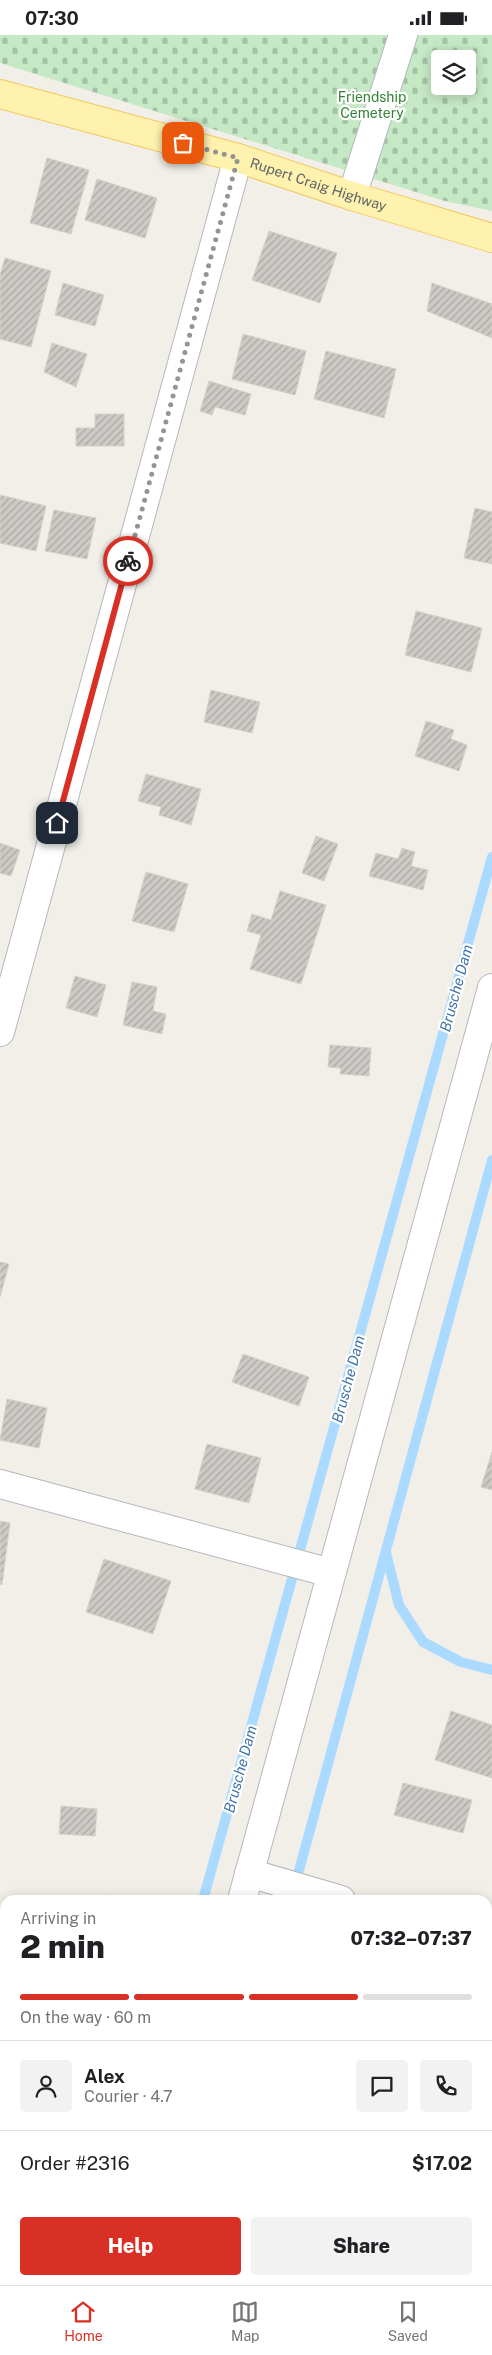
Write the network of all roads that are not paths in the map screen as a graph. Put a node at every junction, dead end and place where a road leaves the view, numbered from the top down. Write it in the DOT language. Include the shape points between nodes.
graph roads {
  1 [pos="403,35"];
  2 [pos="0,94"];
  3 [pos="238,158"];
  4 [pos="352,196"];
  5 [pos="492,238"];
  6 [pos="492,988"];
  7 [pos="488,1020"];
  8 [pos="0,1032"];
  9 [pos="0,1484"];
  10 [pos="332,1573"];
  11 [pos="249,1873"];
  12 [pos="243,1895"];
  13 [pos="324,1895"];
  1 -- 4 [label="street"];
  2 -- 3 [label="main road, Rupert Craig Highway"];
  3 -- 4 [label="main road, Rupert Craig Highway"];
  3 -- 8 [label="street"];
  4 -- 5 [label="main road, Rupert Craig Highway"];
  6 -- 7 [label="street"];
  7 -- 10 [label="street"];
  9 -- 10 [label="street"];
  10 -- 11 [label="street"];
  11 -- 12 [label="street"];
  11 -- 13 [label="street"];
}
